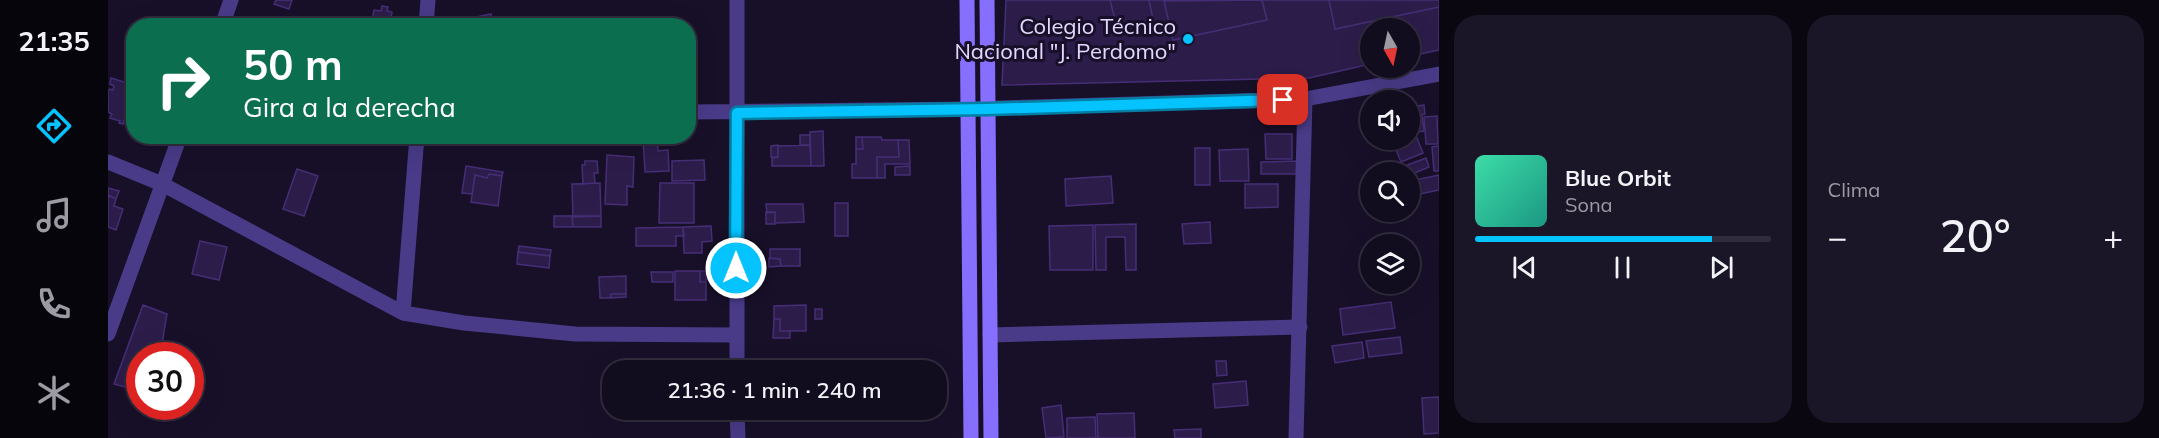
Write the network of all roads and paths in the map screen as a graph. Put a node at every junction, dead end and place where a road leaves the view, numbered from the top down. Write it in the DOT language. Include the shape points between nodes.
graph roads {
  1 [pos="231,0"];
  2 [pos="428,0"];
  3 [pos="737,0"];
  4 [pos="967,0"];
  5 [pos="987,0"];
  6 [pos="225,18"];
  7 [pos="427,18"];
  8 [pos="1439,74"];
  9 [pos="1305,99"];
  10 [pos="968,109"];
  11 [pos="988,109"];
  12 [pos="696,112"];
  13 [pos="737,113"];
  14 [pos="177,144"];
  15 [pos="416,144"];
  16 [pos="108,162"];
  17 [pos="162,183"];
  18 [pos="403,313"];
  19 [pos="1300,327"];
  20 [pos="108,334"];
  21 [pos="736,335"];
  22 [pos="990,335"];
  23 [pos="737,360"];
  24 [pos="737,420"];
  25 [pos="738,438"];
  26 [pos="971,438"];
  27 [pos="992,438"];
  28 [pos="1296,438"];
  1 -- 6 [label="street"];
  2 -- 7 [label="street"];
  3 -- 13 [label="street"];
  4 -- 10 [label="main road"];
  5 -- 11 [label="main road"];
  8 -- 9 [label="street"];
  9 -- 11 [label="street"];
  9 -- 19 [label="street"];
  10 -- 11 [label="street"];
  10 -- 13 [label="street"];
  10 -- 26 [label="main road"];
  11 -- 22 [label="main road"];
  12 -- 13 [label="street"];
  13 -- 21 [label="street"];
  14 -- 17 [label="street"];
  15 -- 18 [label="street"];
  16 -- 17 [label="street"];
  17 -- 18 [label="street"];
  17 -- 20 [label="street"];
  18 -- 21 [label="street" via="575,334"];
  19 -- 22 [label="street"];
  19 -- 28 [label="street"];
  21 -- 23 [label="street"];
  22 -- 27 [label="main road"];
  24 -- 25 [label="street"];
}
